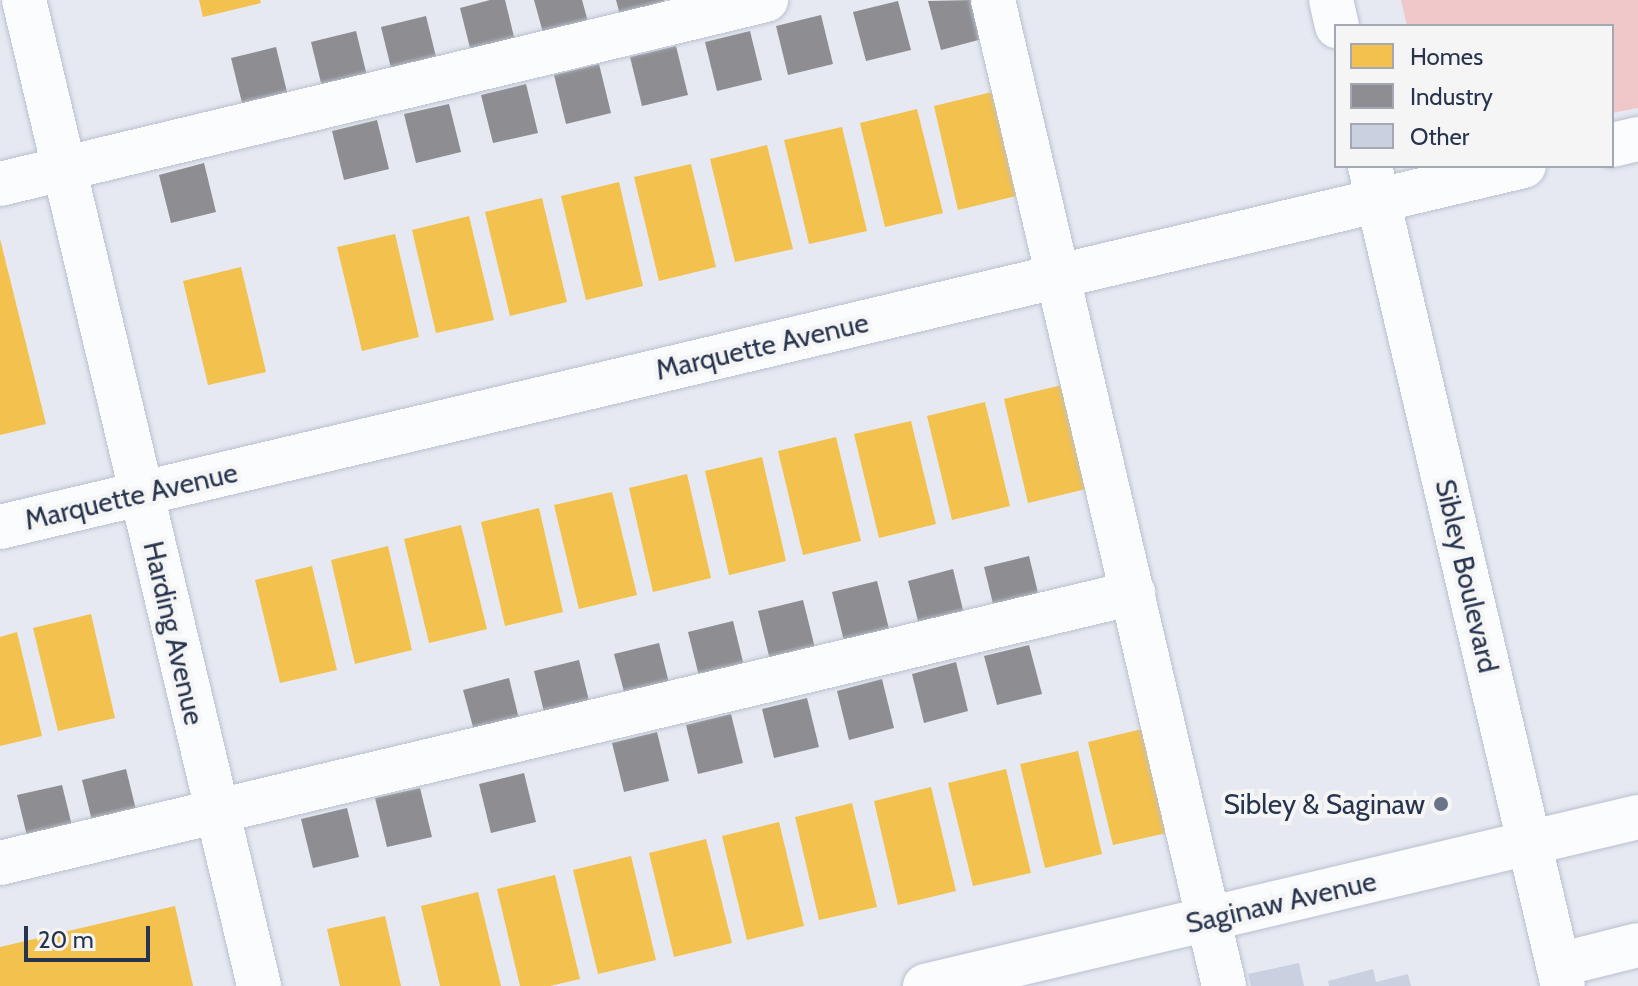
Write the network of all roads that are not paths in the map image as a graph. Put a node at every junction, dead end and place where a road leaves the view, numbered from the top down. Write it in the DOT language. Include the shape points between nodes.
graph roads {
  1 [pos="24,0"];
  2 [pos="766,0"];
  3 [pos="993,0"];
  4 [pos="1331,0"];
  5 [pos="1337,24"];
  6 [pos="1638,139"];
  7 [pos="1614,145"];
  8 [pos="1506,168"];
  9 [pos="64,169"];
  10 [pos="1374,183"];
  11 [pos="0,184"];
  12 [pos="1058,276"];
  13 [pos="141,493"];
  14 [pos="0,527"];
  15 [pos="1133,593"];
  16 [pos="217,811"];
  17 [pos="1638,817"];
  18 [pos="1529,843"];
  19 [pos="0,863"];
  20 [pos="1208,919"];
  21 [pos="1638,945"];
  22 [pos="1561,976"];
  23 [pos="259,986"];
  24 [pos="925,986"];
  25 [pos="1224,986"];
  1 -- 9 [label="street, Harding Avenue"];
  2 -- 9 [label="street"];
  3 -- 12 [label="street"];
  4 -- 5 [label="street"];
  6 -- 7 [label="street"];
  8 -- 10 [label="street, Marquette Avenue"];
  9 -- 11 [label="street"];
  9 -- 13 [label="street, Harding Avenue"];
  10 -- 12 [label="street, Marquette Avenue"];
  10 -- 18 [label="street, Sibley Boulevard"];
  12 -- 13 [label="street, Marquette Avenue"];
  12 -- 15 [label="street"];
  13 -- 14 [label="street, Marquette Avenue"];
  13 -- 16 [label="street, Harding Avenue"];
  15 -- 16 [label="street"];
  15 -- 20 [label="street"];
  16 -- 19 [label="street"];
  16 -- 23 [label="street, Harding Avenue"];
  17 -- 18 [label="street, Saginaw Avenue"];
  18 -- 20 [label="street, Saginaw Avenue"];
  18 -- 22 [label="street, Sibley Boulevard"];
  20 -- 24 [label="street, Saginaw Avenue"];
  20 -- 25 [label="street"];
  21 -- 22 [label="street"];
}
